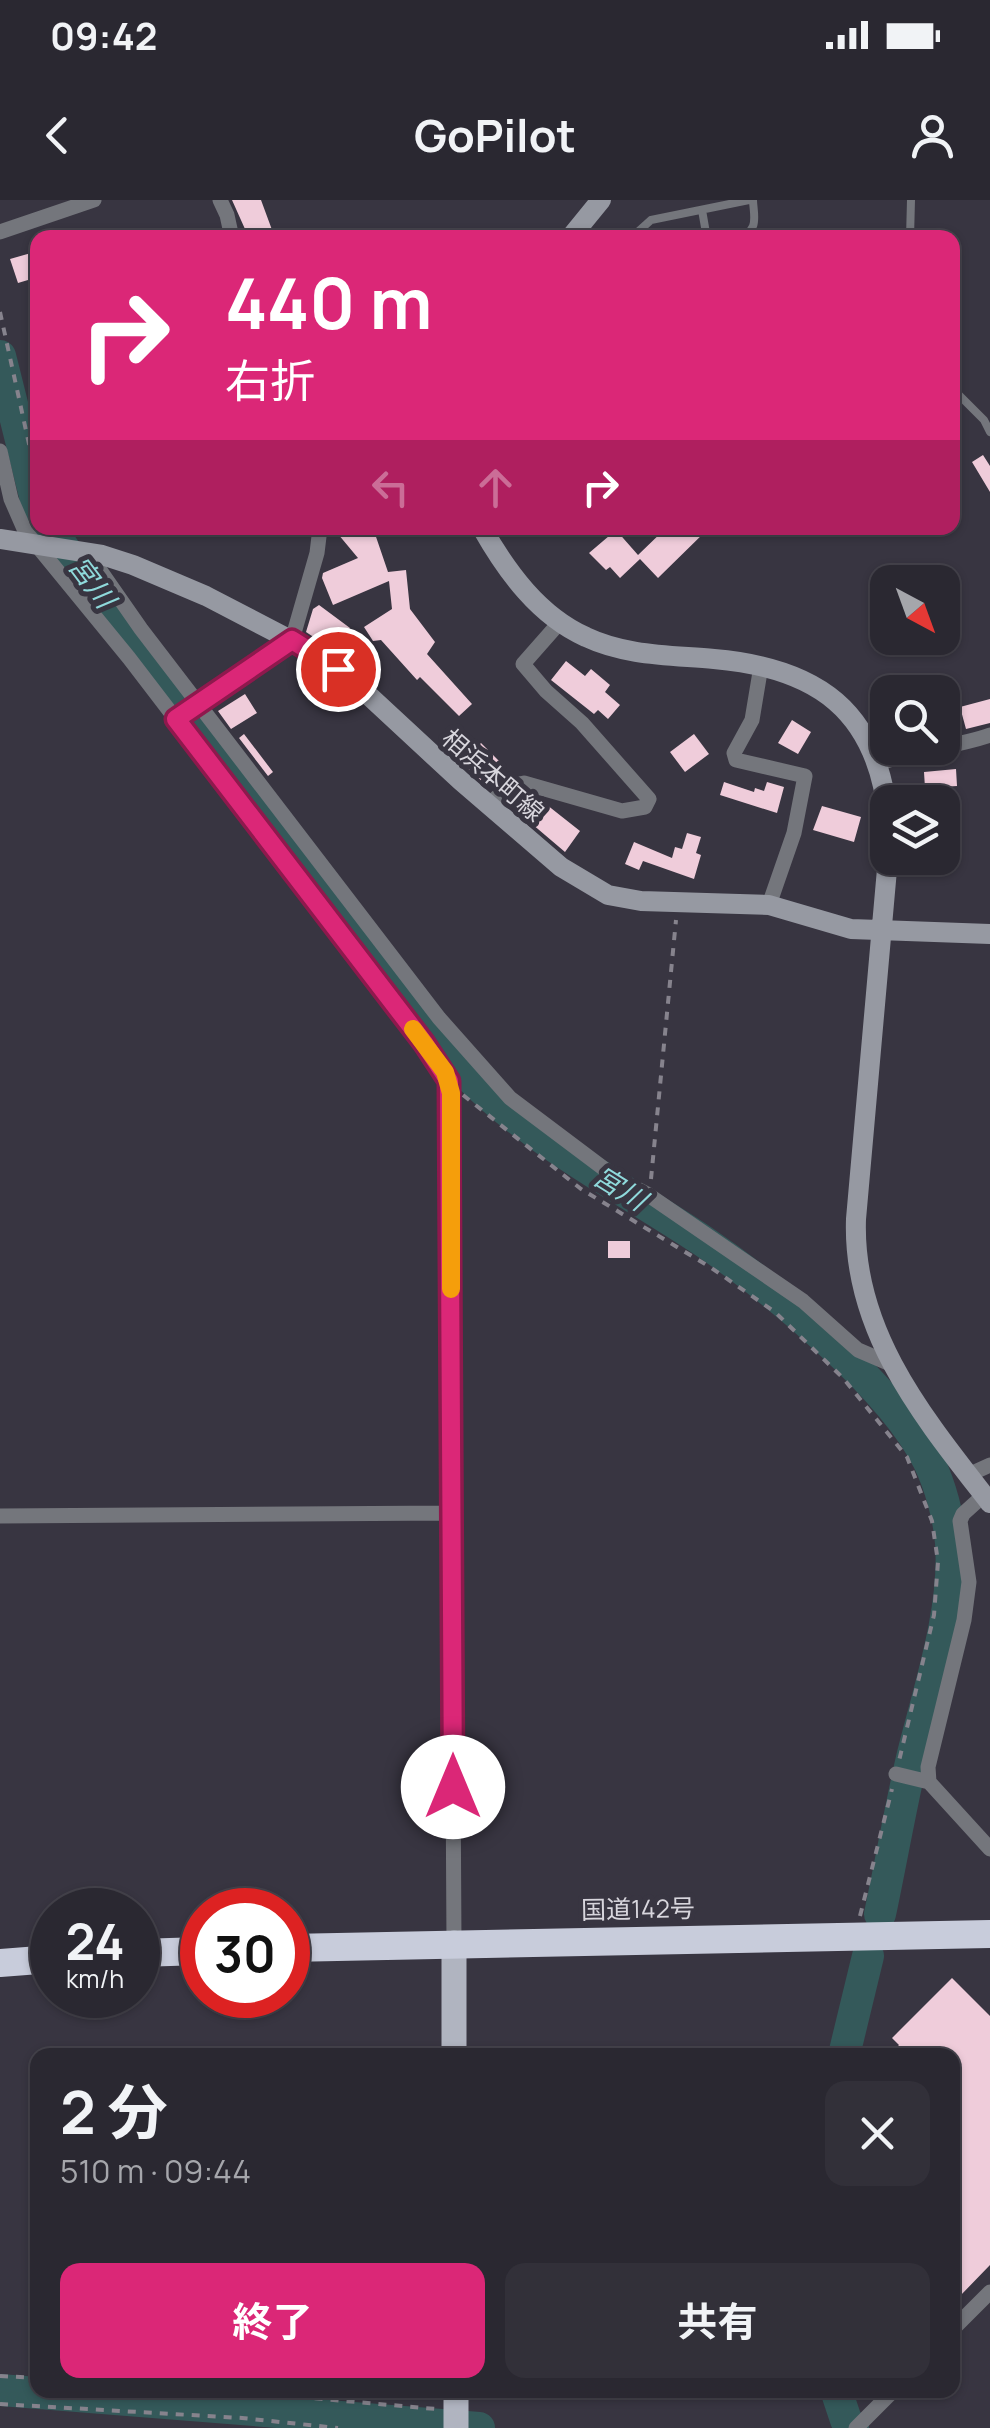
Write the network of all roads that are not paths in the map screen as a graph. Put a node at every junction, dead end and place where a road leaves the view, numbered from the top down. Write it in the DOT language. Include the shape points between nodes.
graph roads {
  1 [pos="94,200"];
  2 [pos="220,200"];
  3 [pos="601,200"];
  4 [pos="751,200"];
  5 [pos="911,200"];
  6 [pos="702,210"];
  7 [pos="229,230"];
  8 [pos="585,230"];
  9 [pos="639,230"];
  10 [pos="705,230"];
  11 [pos="752,230"];
  12 [pos="910,230"];
  13 [pos="0,232"];
  14 [pos="960,396"];
  15 [pos="990,432"];
  16 [pos="0,451"];
  17 [pos="30,534"];
  18 [pos="32,535"];
  19 [pos="319,535"];
  20 [pos="487,535"];
  21 [pos="0,538"];
  22 [pos="43,546"];
  23 [pos="82,553"];
  24 [pos="560,622"];
  25 [pos="292,640"];
  26 [pos="761,666"];
  27 [pos="187,711"];
  28 [pos="990,735"];
  29 [pos="960,744"];
  30 [pos="870,746"];
  31 [pos="488,805"];
  32 [pos="886,875"];
  33 [pos="769,905"];
  34 [pos="880,930"];
  35 [pos="990,934"];
  36 [pos="892,1365"];
  37 [pos="990,1465"];
  38 [pos="968,1475"];
  39 [pos="987,1499"];
  40 [pos="451,1513"];
  41 [pos="0,1516"];
  42 [pos="899,1775"];
  43 [pos="924,1782"];
  44 [pos="990,1849"];
  45 [pos="990,1934"];
  46 [pos="454,1943"];
  47 [pos="310,1947"];
  48 [pos="30,1961"];
  49 [pos="0,1963"];
  50 [pos="454,2048"];
  51 [pos="990,2292"];
  52 [pos="960,2322"];
  53 [pos="886,2398"];
  54 [pos="858,2426"];
  1 -- 13 [label="street"];
  2 -- 7 [label="street"];
  3 -- 8 [label="street"];
  4 -- 6 [label="lane"];
  4 -- 11 [label="lane"];
  5 -- 12 [label="lane"];
  6 -- 9 [label="lane" via="651,220"];
  6 -- 10 [label="lane"];
  14 -- 15 [label="lane"];
  16 -- 17 [label="street" via="20,524"];
  18 -- 22 [label="street"];
  19 -- 25 [label="street"];
  20 -- 24 [label="street" via="531,598"];
  21 -- 22 [label="street, 相浜本町線"];
  22 -- 23 [label="street, 相浜本町線"];
  22 -- 27 [label="street"];
  23 -- 25 [label="street, 相浜本町線" via="154,573"];
  23 -- 27 [label="street"];
  24 -- 26 [label="street" via="589,639 630,650"];
  24 -- 31 [label="street" via="522,664 649,799 644,807 622,811 524,783"];
  25 -- 27 [label="street"];
  25 -- 31 [label="street, 相浜本町線" via="351,680"];
  26 -- 30 [label="street" via="834,700"];
  26 -- 33 [label="street" via="752,720 736,760 806,776"];
  27 -- 36 [label="street" via="510,1098 619,1180 803,1302 858,1350"];
  27 -- 40 [label="street" via="445,1072 451,1093"];
  28 -- 29 [label="street"];
  31 -- 33 [label="street, 相浜本町線" via="561,867 624,900"];
  32 -- 34 [label="street"];
  33 -- 34 [label="street, 相浜本町線" via="851,929"];
  34 -- 35 [label="street, 相浜本町線"];
  34 -- 36 [label="street" via="855,1240 868,1313"];
  36 -- 38 [label="street"];
  37 -- 38 [label="street"];
  38 -- 39 [label="street"];
  39 -- 43 [label="street" via="960,1520 968,1582 964,1620"];
  40 -- 41 [label="street"];
  40 -- 46 [label="street"];
  42 -- 43 [label="street"];
  43 -- 44 [label="street"];
  45 -- 46 [label="highway, 国道142号"];
  46 -- 47 [label="highway, 国道142号"];
  46 -- 50 [label="main road"];
  48 -- 49 [label="highway"];
  51 -- 52 [label="street"];
  53 -- 54 [label="street"];
}
